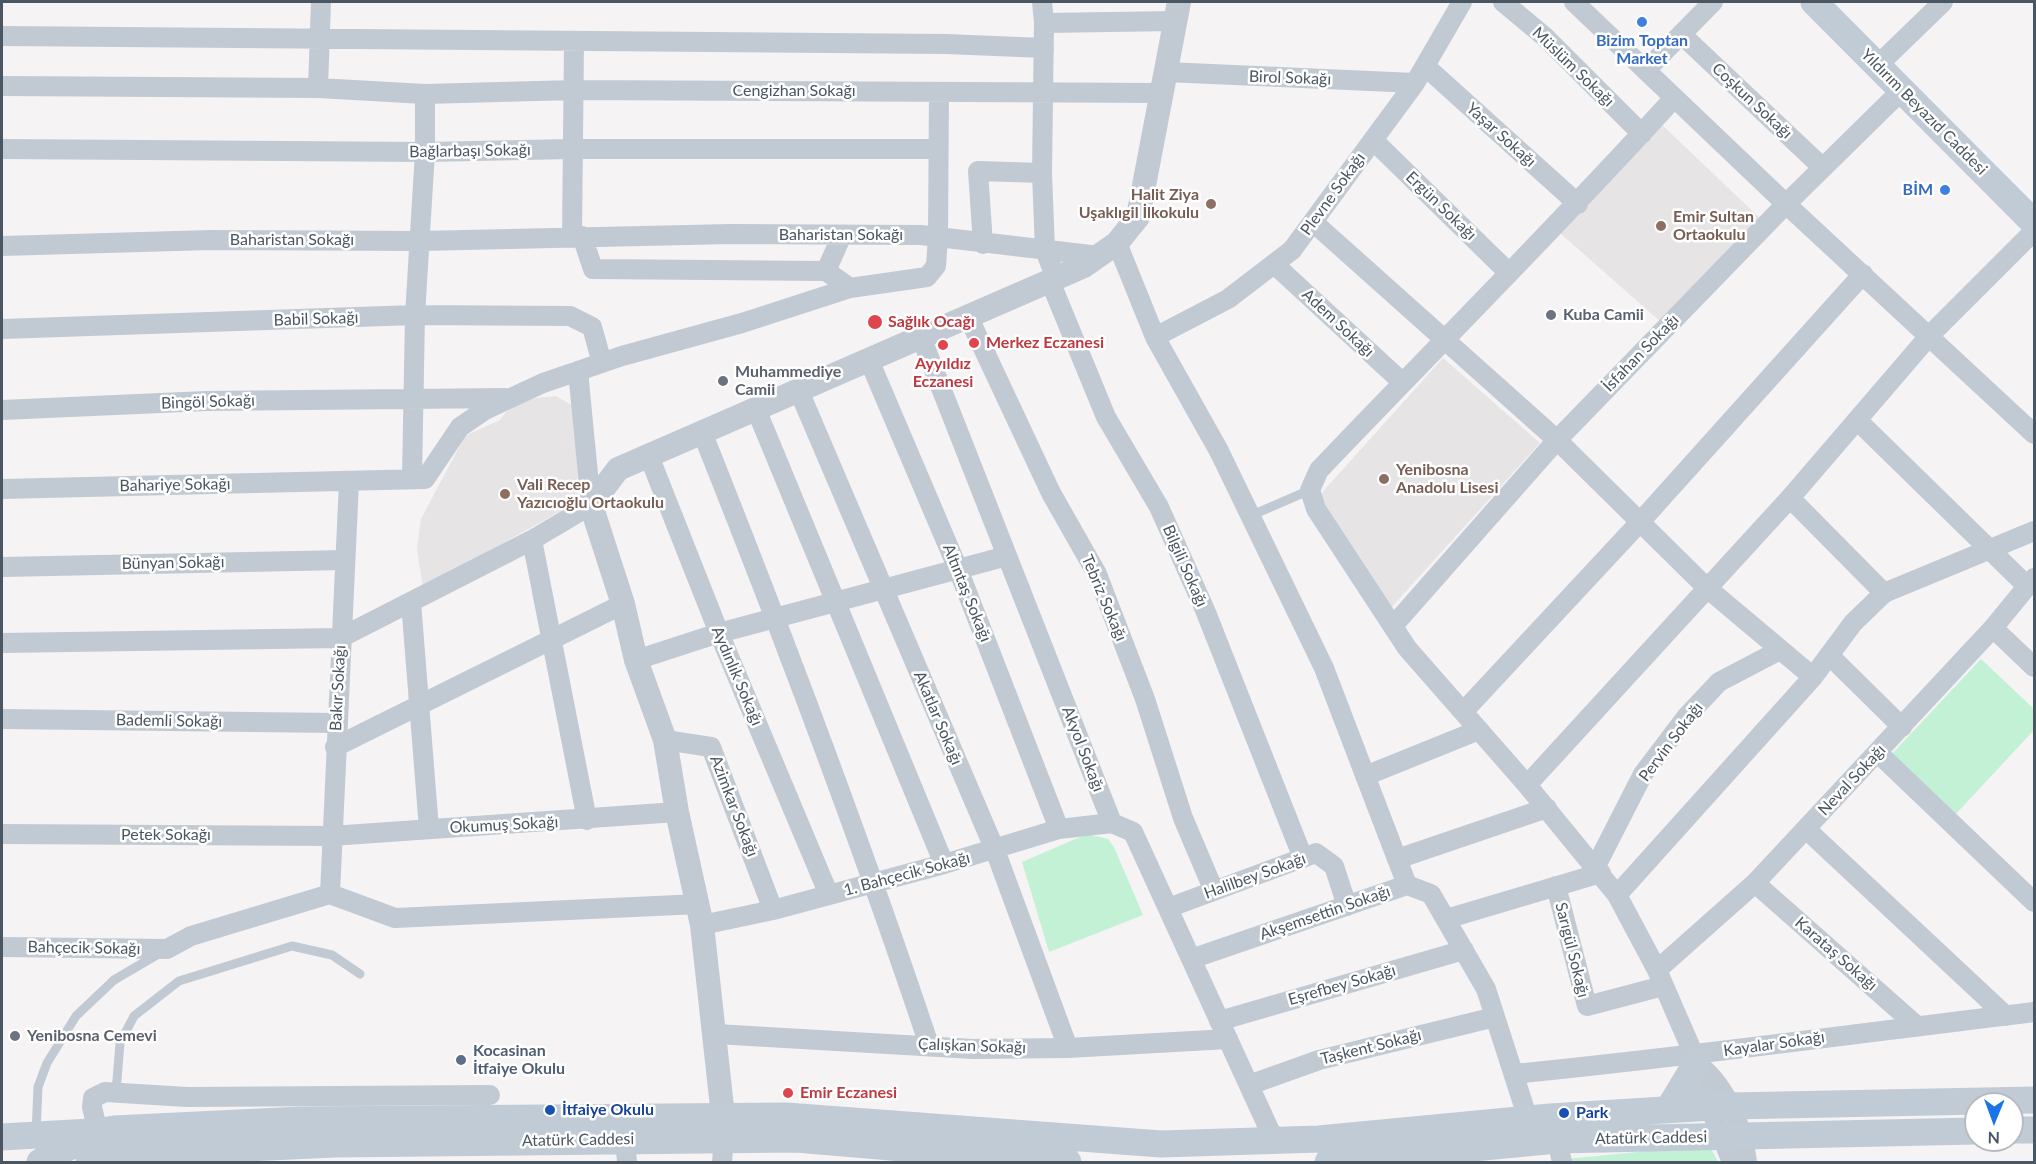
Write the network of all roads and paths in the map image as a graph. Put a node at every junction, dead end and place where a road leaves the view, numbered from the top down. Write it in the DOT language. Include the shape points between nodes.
graph roads {
  1 [pos="321,2"];
  2 [pos="1042,2"];
  3 [pos="1462,2"];
  4 [pos="1503,2"];
  5 [pos="1574,2"];
  6 [pos="1713,2"];
  7 [pos="1814,2"];
  8 [pos="1943,2"];
  9 [pos="1177,11"];
  10 [pos="1044,23"];
  11 [pos="1681,34"];
  12 [pos="2,36"];
  13 [pos="320,39"];
  14 [pos="574,41"];
  15 [pos="1044,48"];
  16 [pos="1877,66"];
  17 [pos="1646,70"];
  18 [pos="1420,74"];
  19 [pos="1164,83"];
  20 [pos="2,86"];
  21 [pos="318,88"];
  22 [pos="574,90"];
  23 [pos="1901,91"];
  24 [pos="939,92"];
  25 [pos="1044,93"];
  26 [pos="426,94"];
  27 [pos="1674,98"];
  28 [pos="1642,134"];
  29 [pos="1373,140"];
  30 [pos="2,149"];
  31 [pos="572,149"];
  32 [pos="938,149"];
  33 [pos="425,152"];
  34 [pos="1823,168"];
  35 [pos="1042,173"];
  36 [pos="1578,204"];
  37 [pos="1786,204"];
  38 [pos="1313,222"];
  39 [pos="2034,223"];
  40 [pos="2034,231"];
  41 [pos="842,235"];
  42 [pos="577,236"];
  43 [pos="938,237"];
  44 [pos="420,241"];
  45 [pos="983,244"];
  46 [pos="2,246"];
  47 [pos="1108,249"];
  48 [pos="1045,250"];
  49 [pos="1274,264"];
  50 [pos="826,270"];
  51 [pos="1509,273"];
  52 [pos="1863,274"];
  53 [pos="1053,280"];
  54 [pos="850,288"];
  55 [pos="415,315"];
  56 [pos="968,316"];
  57 [pos="2,329"];
  58 [pos="1930,335"];
  59 [pos="921,337"];
  60 [pos="1155,337"];
  61 [pos="1443,339"];
  62 [pos="868,360"];
  63 [pos="602,363"];
  64 [pos="578,371"];
  65 [pos="1402,382"];
  66 [pos="800,392"];
  67 [pos="414,398"];
  68 [pos="511,398"];
  69 [pos="756,409"];
  70 [pos="2,410"];
  71 [pos="1857,420"];
  72 [pos="702,432"];
  73 [pos="2034,434"];
  74 [pos="1557,440"];
  75 [pos="649,456"];
  76 [pos="412,479"];
  77 [pos="349,482"];
  78 [pos="2,489"];
  79 [pos="1310,490"];
  80 [pos="1790,498"];
  81 [pos="591,505"];
  82 [pos="1250,516"];
  83 [pos="1640,522"];
  84 [pos="2034,531"];
  85 [pos="532,540"];
  86 [pos="1989,550"];
  87 [pos="1007,556"];
  88 [pos="345,560"];
  89 [pos="2,567"];
  90 [pos="958,569"];
  91 [pos="2031,582"];
  92 [pos="1707,588"];
  93 [pos="883,590"];
  94 [pos="1884,593"];
  95 [pos="836,601"];
  96 [pos="411,602"];
  97 [pos="623,604"];
  98 [pos="776,617"];
  99 [pos="1393,626"];
  100 [pos="1993,628"];
  101 [pos="719,633"];
  102 [pos="340,638"];
  103 [pos="551,642"];
  104 [pos="2,643"];
  105 [pos="1780,650"];
  106 [pos="1829,655"];
  107 [pos="636,660"];
  108 [pos="2034,667"];
  109 [pos="1813,677"];
  110 [pos="418,707"];
  111 [pos="1463,712"];
  112 [pos="2,719"];
  113 [pos="336,723"];
  114 [pos="1902,727"];
  115 [pos="1479,730"];
  116 [pos="665,740"];
  117 [pos="335,747"];
  118 [pos="1878,753"];
  119 [pos="1365,776"];
  120 [pos="1527,785"];
  121 [pos="1547,808"];
  122 [pos="677,812"];
  123 [pos="587,820"];
  124 [pos="1112,823"];
  125 [pos="1059,829"];
  126 [pos="1806,829"];
  127 [pos="429,830"];
  128 [pos="2,834"];
  129 [pos="331,836"];
  130 [pos="995,850"];
  131 [pos="1303,858"];
  132 [pos="1397,859"];
  133 [pos="944,864"];
  134 [pos="1598,870"];
  135 [pos="874,882"];
  136 [pos="1755,883"];
  137 [pos="1407,885"];
  138 [pos="1556,886"];
  139 [pos="1214,891"];
  140 [pos="330,894"];
  141 [pos="829,895"];
  142 [pos="1617,895"];
  143 [pos="2034,902"];
  144 [pos="1347,906"];
  145 [pos="1168,908"];
  146 [pos="773,910"];
  147 [pos="700,915"];
  148 [pos="1446,919"];
  149 [pos="2,947"];
  150 [pos="167,949"];
  151 [pos="1464,950"];
  152 [pos="1191,959"];
  153 [pos="360,974"];
  154 [pos="1660,978"];
  155 [pos="2034,1012"];
  156 [pos="2006,1016"];
  157 [pos="1496,1017"];
  158 [pos="1219,1021"];
  159 [pos="1917,1026"];
  160 [pos="716,1034"];
  161 [pos="1228,1040"];
  162 [pos="929,1045"];
  163 [pos="1068,1048"];
  164 [pos="1697,1061"];
  165 [pos="1514,1074"];
  166 [pos="1249,1085"];
  167 [pos="116,1092"];
  168 [pos="490,1095"];
  169 [pos="2034,1100"];
  170 [pos="1720,1107"];
  171 [pos="1668,1110"];
  172 [pos="1528,1119"];
  173 [pos="98,1132"];
  174 [pos="1964,1132"];
  175 [pos="36,1136"];
  176 [pos="2,1137"];
  177 [pos="723,1139"];
  178 [pos="1274,1140"];
  179 [pos="1738,1145"];
  180 [pos="626,1151"];
  181 [pos="1559,1151"];
  182 [pos="971,1159"];
  183 [pos="93,1161"];
  184 [pos="40,1162"];
  185 [pos="1032,1162"];
  186 [pos="1068,1162"];
  187 [pos="1328,1162"];
  188 [pos="1732,1162"];
  1 -- 13 [label="street"];
  2 -- 10 [label="street, Bilgili Sokağı"];
  3 -- 18 [label="street, Plevne Sokağı"];
  4 -- 28 [label="street, Müslüm Sokağı" via="1545,37"];
  5 -- 17 [label="street"];
  6 -- 11 [label="street"];
  7 -- 16 [label="main road, Yıldırım Beyazıd Caddesi"];
  8 -- 16 [label="street"];
  9 -- 10 [label="street"];
  9 -- 19 [label="street"];
  10 -- 15 [label="street, Bilgili Sokağı"];
  11 -- 17 [label="street"];
  11 -- 34 [label="street, Coşkun Sokağı"];
  12 -- 13 [label="street"];
  13 -- 14 [label="street"];
  13 -- 21 [label="street"];
  14 -- 15 [label="street"];
  14 -- 22 [label="street"];
  15 -- 25 [label="street, Bilgili Sokağı"];
  16 -- 23 [label="main road, Yıldırım Beyazıd Caddesi"];
  17 -- 27 [label="street"];
  18 -- 19 [label="street, Birol Sokağı"];
  18 -- 29 [label="street, Plevne Sokağı"];
  18 -- 36 [label="street, Yaşar Sokağı"];
  19 -- 25 [label="street, Cengizhan Sokağı"];
  19 -- 47 [label="street" via="1138,217"];
  20 -- 21 [label="street, Cengizhan Sokağı"];
  21 -- 26 [label="street, Cengizhan Sokağı"];
  22 -- 24 [label="street, Cengizhan Sokağı"];
  22 -- 26 [label="street, Cengizhan Sokağı"];
  22 -- 31 [label="street"];
  23 -- 34 [label="street, İsfahan Sokağı"];
  23 -- 39 [label="main road, Yıldırım Beyazıd Caddesi"];
  24 -- 25 [label="street, Cengizhan Sokağı"];
  24 -- 32 [label="street"];
  25 -- 35 [label="street, Bilgili Sokağı"];
  26 -- 33 [label="street"];
  27 -- 28 [label="street"];
  27 -- 37 [label="street"];
  28 -- 36 [label="street"];
  29 -- 38 [label="street, Plevne Sokağı"];
  29 -- 51 [label="street, Ergün Sokağı"];
  30 -- 33 [label="street, Bağlarbaşı Sokağı"];
  31 -- 32 [label="street, Bağlarbaşı Sokağı"];
  31 -- 33 [label="street, Bağlarbaşı Sokağı"];
  31 -- 42 [label="street"];
  32 -- 43 [label="street"];
  33 -- 44 [label="street"];
  34 -- 37 [label="street, İsfahan Sokağı"];
  35 -- 45 [label="street" via="978,171"];
  35 -- 48 [label="street, Bilgili Sokağı"];
  36 -- 51 [label="street"];
  37 -- 52 [label="street"];
  37 -- 74 [label="street, İsfahan Sokağı"];
  38 -- 49 [label="street, Plevne Sokağı" via="1292,250"];
  38 -- 61 [label="street"];
  40 -- 58 [label="street"];
  41 -- 42 [label="street, Baharistan Sokağı"];
  41 -- 43 [label="street, Baharistan Sokağı"];
  41 -- 50 [label="street"];
  42 -- 44 [label="street, Baharistan Sokağı"];
  42 -- 50 [label="street" via="593,269"];
  43 -- 45 [label="street, Baharistan Sokağı"];
  43 -- 54 [label="street" via="936,266 927,277"];
  44 -- 46 [label="street, Baharistan Sokağı" via="211,240"];
  44 -- 55 [label="street"];
  45 -- 48 [label="street, Baharistan Sokağı"];
  47 -- 48 [label="street, Baharistan Sokağı"];
  47 -- 53 [label="street" via="1084,266"];
  47 -- 60 [label="street"];
  48 -- 53 [label="street, Bilgili Sokağı"];
  49 -- 60 [label="street, Plevne Sokağı" via="1228,299"];
  49 -- 65 [label="street, Adem Sokağı"];
  50 -- 54 [label="street"];
  51 -- 61 [label="street"];
  52 -- 58 [label="street"];
  52 -- 83 [label="street"];
  53 -- 56 [label="street"];
  53 -- 131 [label="street, Bilgili Sokağı" via="1106,417 1159,507 1205,610"];
  54 -- 63 [label="street"];
  55 -- 57 [label="street, Babil Sokağı"];
  55 -- 63 [label="street, Babil Sokağı" via="570,316 592,327"];
  55 -- 67 [label="street"];
  56 -- 59 [label="street"];
  56 -- 139 [label="street, Tebriz Sokağı" via="1051,493 1097,574 1145,699 1183,818"];
  58 -- 71 [label="street"];
  58 -- 73 [label="street"];
  59 -- 62 [label="street"];
  59 -- 87 [label="street, Akyol Sokağı"];
  60 -- 82 [label="street"];
  61 -- 65 [label="street"];
  61 -- 74 [label="street"];
  62 -- 66 [label="street"];
  62 -- 90 [label="street, Altıntaş Sokağı"];
  63 -- 64 [label="street"];
  64 -- 68 [label="street"];
  64 -- 81 [label="street"];
  65 -- 79 [label="street" via="1319,470"];
  66 -- 69 [label="street"];
  66 -- 93 [label="street, Akatlar Sokağı"];
  67 -- 68 [label="street, Bingöl Sokağı"];
  67 -- 70 [label="street, Bingöl Sokağı" via="206,401"];
  67 -- 76 [label="street"];
  68 -- 76 [label="street" via="460,427 425,479"];
  69 -- 72 [label="street"];
  69 -- 95 [label="street"];
  71 -- 80 [label="street"];
  71 -- 86 [label="street"];
  72 -- 75 [label="street"];
  72 -- 98 [label="street"];
  74 -- 83 [label="street"];
  74 -- 99 [label="street, İsfahan Sokağı"];
  75 -- 81 [label="street" via="618,469"];
  75 -- 101 [label="street, Aydınlık Sokağı"];
  76 -- 77 [label="street, Bahariye Sokağı"];
  77 -- 78 [label="street, Bahariye Sokağı"];
  77 -- 88 [label="street, Bakır Sokağı"];
  79 -- 82 [label="lane"];
  79 -- 99 [label="street" via="1316,510"];
  80 -- 92 [label="street"];
  80 -- 94 [label="street"];
  81 -- 85 [label="street"];
  81 -- 97 [label="street"];
  82 -- 119 [label="street" via="1324,668"];
  83 -- 92 [label="street"];
  83 -- 111 [label="street"];
  84 -- 86 [label="street"];
  85 -- 96 [label="street"];
  85 -- 103 [label="street"];
  86 -- 91 [label="street"];
  86 -- 94 [label="street"];
  87 -- 90 [label="street"];
  87 -- 124 [label="street, Akyol Sokağı"];
  88 -- 89 [label="street, Bünyan Sokağı"];
  88 -- 102 [label="street, Bakır Sokağı"];
  90 -- 93 [label="street"];
  90 -- 125 [label="street, Altıntaş Sokağı"];
  91 -- 100 [label="street, Neval Sokağı"];
  92 -- 105 [label="street"];
  92 -- 120 [label="street"];
  93 -- 95 [label="street"];
  93 -- 130 [label="street, Akatlar Sokağı"];
  94 -- 106 [label="street" via="1853,623"];
  95 -- 98 [label="street"];
  95 -- 133 [label="street"];
  96 -- 102 [label="street"];
  96 -- 110 [label="street"];
  97 -- 103 [label="street"];
  97 -- 107 [label="street"];
  98 -- 101 [label="street"];
  98 -- 135 [label="street"];
  99 -- 111 [label="street" via="1407,648"];
  100 -- 108 [label="street"];
  100 -- 114 [label="street, Neval Sokağı"];
  101 -- 107 [label="street"];
  101 -- 141 [label="street, Aydınlık Sokağı"];
  102 -- 104 [label="street"];
  102 -- 113 [label="street, Bakır Sokağı"];
  103 -- 110 [label="street"];
  103 -- 123 [label="street"];
  105 -- 109 [label="street"];
  105 -- 134 [label="street, Pervin Sokağı" via="1719,682 1688,716 1643,774"];
  106 -- 109 [label="street"];
  106 -- 114 [label="street"];
  107 -- 116 [label="street"];
  109 -- 142 [label="street"];
  110 -- 117 [label="street"];
  110 -- 127 [label="street"];
  111 -- 115 [label="street"];
  112 -- 113 [label="street, Bademli Sokağı"];
  113 -- 117 [label="street, Bakır Sokağı"];
  114 -- 118 [label="street, Neval Sokağı"];
  115 -- 119 [label="street"];
  115 -- 120 [label="street"];
  116 -- 122 [label="street"];
  116 -- 146 [label="street, Azimkar Sokağı" via="711,747"];
  117 -- 129 [label="street, Bakır Sokağı"];
  118 -- 126 [label="street, Neval Sokağı"];
  118 -- 143 [label="street"];
  119 -- 132 [label="street"];
  120 -- 121 [label="street"];
  121 -- 132 [label="street"];
  121 -- 134 [label="street"];
  122 -- 123 [label="street, Okumuş Sokağı"];
  122 -- 147 [label="street"];
  123 -- 127 [label="street, Okumuş Sokağı"];
  124 -- 125 [label="street, 1. Bahçecik Sokağı"];
  124 -- 145 [label="street" via="1133,832"];
  125 -- 130 [label="street, 1. Bahçecik Sokağı"];
  126 -- 136 [label="street, Neval Sokağı"];
  126 -- 156 [label="street"];
  127 -- 129 [label="street, Okumuş Sokağı"];
  128 -- 129 [label="street, Petek Sokağı"];
  129 -- 140 [label="street, Bakır Sokağı"];
  130 -- 133 [label="street, 1. Bahçecik Sokağı"];
  130 -- 163 [label="street, Akatlar Sokağı"];
  131 -- 139 [label="street, Halilbey Sokağı"];
  131 -- 144 [label="street, Halilbey Sokağı" via="1316,853 1334,866"];
  132 -- 137 [label="street"];
  133 -- 135 [label="street, 1. Bahçecik Sokağı"];
  134 -- 138 [label="street"];
  134 -- 142 [label="street"];
  135 -- 141 [label="street, 1. Bahçecik Sokağı"];
  135 -- 162 [label="street"];
  136 -- 154 [label="street, Neval Sokağı"];
  136 -- 159 [label="street, Karataş Sokağı"];
  137 -- 144 [label="street, Akşemsettin Sokağı"];
  137 -- 148 [label="street, Akşemsettin Sokağı" via="1431,894"];
  138 -- 148 [label="street"];
  138 -- 154 [label="street, Sarıgül Sokağı" via="1587,1006"];
  139 -- 145 [label="street, Halilbey Sokağı"];
  140 -- 147 [label="street, 1. Bahçecik Sokağı" via="395,918"];
  140 -- 150 [label="street" via="191,936"];
  141 -- 146 [label="street, 1. Bahçecik Sokağı"];
  142 -- 154 [label="street"];
  144 -- 152 [label="street, Akşemsettin Sokağı"];
  145 -- 152 [label="street"];
  146 -- 147 [label="street, 1. Bahçecik Sokağı"];
  147 -- 160 [label="street"];
  148 -- 151 [label="street, Akşemsettin Sokağı"];
  149 -- 150 [label="street, Bahçecik Sokağı"];
  150 -- 175 [label="lane" via="114,980 76,1016 47,1063 38,1087"];
  151 -- 157 [label="street, Akşemsettin Sokağı" via="1486,989"];
  151 -- 158 [label="street, Eşrefbey Sokağı"];
  152 -- 158 [label="street"];
  153 -- 167 [label="lane" via="332,954 292,946 179,981 134,1016 120,1043"];
  154 -- 164 [label="street"];
  155 -- 156 [label="street, Kayalar Sokağı"];
  156 -- 159 [label="street, Kayalar Sokağı"];
  157 -- 165 [label="street, Akşemsettin Sokağı"];
  157 -- 166 [label="street, Taşkent Sokağı" via="1319,1060"];
  158 -- 161 [label="street"];
  159 -- 164 [label="street, Kayalar Sokağı"];
  160 -- 162 [label="street, Çalışkan Sokağı"];
  160 -- 177 [label="street"];
  161 -- 163 [label="street, Çalışkan Sokağı"];
  161 -- 166 [label="street"];
  162 -- 163 [label="street, Çalışkan Sokağı" via="972,1049"];
  164 -- 165 [label="street, Kayalar Sokağı"];
  164 -- 170 [label="street" via="1711,1075"];
  164 -- 171 [label="main road"];
  165 -- 172 [label="street, Akşemsettin Sokağı"];
  166 -- 178 [label="street"];
  167 -- 168 [label="street" via="188,1097"];
  167 -- 173 [label="street" via="93,1098"];
  169 -- 170 [label="main road"];
  170 -- 171 [label="main road"];
  170 -- 179 [label="street"];
  171 -- 172 [label="main road"];
  172 -- 178 [label="main road"];
  173 -- 175 [label="main road"];
  173 -- 177 [label="main road" via="301,1120"];
  173 -- 183 [label="main road"];
  173 -- 184 [label="main road"];
  174 -- 179 [label="main road, Atatürk Caddesi"];
  175 -- 176 [label="main road"];
  177 -- 178 [label="main road" via="786,1116 1161,1144"];
  177 -- 180 [label="main road, Atatürk Caddesi"];
  177 -- 182 [label="main road, Atatürk Caddesi" via="796,1139"];
  179 -- 181 [label="main road, Atatürk Caddesi"];
  179 -- 188 [label="street"];
  180 -- 183 [label="main road, Atatürk Caddesi" via="335,1144 117,1154"];
  181 -- 187 [label="main road, Atatürk Caddesi"];
  182 -- 185 [label="main road, Atatürk Caddesi"];
  185 -- 186 [label="main road, Atatürk Caddesi"];
}
